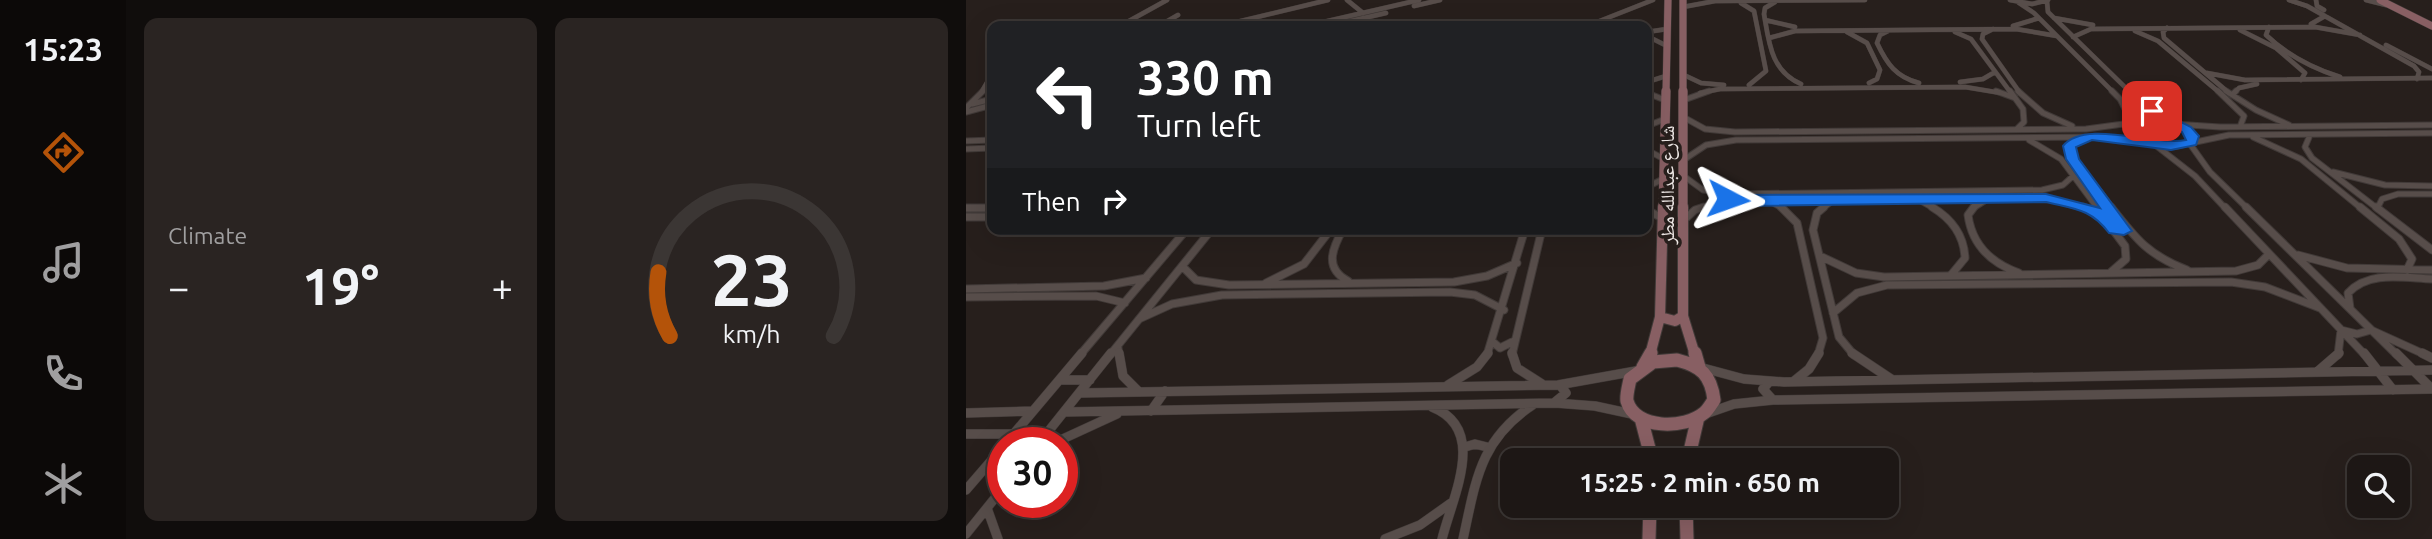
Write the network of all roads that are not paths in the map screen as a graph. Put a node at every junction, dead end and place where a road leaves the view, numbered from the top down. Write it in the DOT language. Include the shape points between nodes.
graph roads {
  1 [pos="1167,0"];
  2 [pos="1328,0"];
  3 [pos="1347,0"];
  4 [pos="1419,0"];
  5 [pos="1440,0"];
  6 [pos="1653,0"];
  7 [pos="1668,0"];
  8 [pos="1865,0"];
  9 [pos="2000,0"];
  10 [pos="2056,0"];
  11 [pos="2289,0"];
  12 [pos="2316,0"];
  13 [pos="2366,0"];
  14 [pos="2380,0"];
  15 [pos="1709,1"];
  16 [pos="1730,1"];
  17 [pos="1779,1"];
  18 [pos="2048,1"];
  19 [pos="2015,2"];
  20 [pos="2394,3"];
  21 [pos="1683,4"];
  22 [pos="1398,7"];
  23 [pos="2312,8"];
  24 [pos="2321,9"];
  25 [pos="1754,11"];
  26 [pos="1764,11"];
  27 [pos="1363,13"];
  28 [pos="1178,15"];
  29 [pos="2325,16"];
  30 [pos="2038,17"];
  31 [pos="2053,17"];
  32 [pos="2432,18"];
  33 [pos="1765,20"];
  34 [pos="1129,21"];
  35 [pos="1168,21"];
  36 [pos="1250,21"];
  37 [pos="1328,21"];
  38 [pos="1347,21"];
  39 [pos="1600,21"];
  40 [pos="2313,25"];
  41 [pos="2432,26"];
  42 [pos="2014,27"];
  43 [pos="2099,27"];
  44 [pos="2269,27"];
  45 [pos="1905,28"];
  46 [pos="2124,28"];
  47 [pos="2168,28"];
  48 [pos="2229,28"];
  49 [pos="1667,29"];
  50 [pos="1794,29"];
  51 [pos="1944,29"];
  52 [pos="1993,29"];
  53 [pos="1840,30"];
  54 [pos="1891,30"];
  55 [pos="1652,33"];
  56 [pos="2057,36"];
  57 [pos="2360,36"];
  58 [pos="1652,37"];
  59 [pos="2073,37"];
  60 [pos="1769,38"];
  61 [pos="1971,39"];
  62 [pos="1982,39"];
  63 [pos="2264,41"];
  64 [pos="2273,41"];
  65 [pos="1867,43"];
  66 [pos="1877,43"];
  67 [pos="2172,45"];
  68 [pos="1667,46"];
  69 [pos="2164,46"];
  70 [pos="1666,59"];
  71 [pos="1684,59"];
  72 [pos="2299,64"];
  73 [pos="2309,64"];
  74 [pos="2414,66"];
  75 [pos="2424,66"];
  76 [pos="2432,69"];
  77 [pos="1880,70"];
  78 [pos="1891,70"];
  79 [pos="1766,71"];
  80 [pos="1777,71"];
  81 [pos="1995,72"];
  82 [pos="2207,73"];
  83 [pos="1684,75"];
  84 [pos="1666,76"];
  85 [pos="2347,79"];
  86 [pos="2417,79"];
  87 [pos="1652,80"];
  88 [pos="2301,80"];
  89 [pos="2432,80"];
  90 [pos="987,81"];
  91 [pos="2257,82"];
  92 [pos="1919,83"];
  93 [pos="1801,84"];
  94 [pos="1972,84"];
  95 [pos="1749,85"];
  96 [pos="1867,85"];
  97 [pos="1720,87"];
  98 [pos="985,89"];
  99 [pos="987,91"];
  100 [pos="1652,95"];
  101 [pos="2233,97"];
  102 [pos="2015,98"];
  103 [pos="987,99"];
  104 [pos="2120,99"];
  105 [pos="2137,99"];
  106 [pos="1665,100"];
  107 [pos="1684,100"];
  108 [pos="987,106"];
  109 [pos="967,107"];
  110 [pos="2023,109"];
  111 [pos="2034,109"];
  112 [pos="1685,118"];
  113 [pos="1665,119"];
  114 [pos="2132,123"];
  115 [pos="2172,123"];
  116 [pos="1652,124"];
  117 [pos="2432,125"];
  118 [pos="2220,127"];
  119 [pos="2240,127"];
  120 [pos="2296,127"];
  121 [pos="2016,129"];
  122 [pos="2086,129"];
  123 [pos="1894,131"];
  124 [pos="1726,132"];
  125 [pos="2432,133"];
  126 [pos="2229,135"];
  127 [pos="2245,135"];
  128 [pos="2310,135"];
  129 [pos="2092,137"];
  130 [pos="2022,138"];
  131 [pos="1898,139"];
  132 [pos="987,140"];
  133 [pos="966,141"];
  134 [pos="1728,141"];
  135 [pos="2152,143"];
  136 [pos="2191,143"];
  137 [pos="987,148"];
  138 [pos="966,149"];
  139 [pos="1652,153"];
  140 [pos="2061,159"];
  141 [pos="2073,159"];
  142 [pos="2301,159"];
  143 [pos="2312,159"];
  144 [pos="1664,160"];
  145 [pos="1685,160"];
  146 [pos="2325,168"];
  147 [pos="2191,172"];
  148 [pos="2210,173"];
  149 [pos="2073,176"];
  150 [pos="1685,177"];
  151 [pos="1663,178"];
  152 [pos="1652,184"];
  153 [pos="2385,186"];
  154 [pos="2432,186"];
  155 [pos="2042,190"];
  156 [pos="2398,194"];
  157 [pos="2432,194"];
  158 [pos="1730,198"];
  159 [pos="1992,198"];
  160 [pos="2046,198"];
  161 [pos="1917,199"];
  162 [pos="1834,200"];
  163 [pos="1767,201"];
  164 [pos="966,208"];
  165 [pos="987,208"];
  166 [pos="2377,209"];
  167 [pos="1652,213"];
  168 [pos="2102,214"];
  169 [pos="966,217"];
  170 [pos="987,217"];
  171 [pos="1662,218"];
  172 [pos="1685,219"];
  173 [pos="1953,223"];
  174 [pos="1968,223"];
  175 [pos="1800,230"];
  176 [pos="1813,230"];
  177 [pos="2114,230"];
  178 [pos="2126,230"];
  179 [pos="1182,235"];
  180 [pos="1207,235"];
  181 [pos="1327,235"];
  182 [pos="1340,235"];
  183 [pos="1525,235"];
  184 [pos="1539,235"];
  185 [pos="2399,239"];
  186 [pos="2415,239"];
  187 [pos="1318,250"];
  188 [pos="1332,250"];
  189 [pos="1982,250"];
  190 [pos="2432,250"];
  191 [pos="1966,251"];
  192 [pos="2292,252"];
  193 [pos="2269,254"];
  194 [pos="1820,256"];
  195 [pos="1517,263"];
  196 [pos="1182,266"];
  197 [pos="2358,270"];
  198 [pos="2407,270"];
  199 [pos="2432,270"];
  200 [pos="2195,272"];
  201 [pos="2222,272"];
  202 [pos="2107,274"];
  203 [pos="2027,275"];
  204 [pos="1948,276"];
  205 [pos="1147,277"];
  206 [pos="1884,277"];
  207 [pos="2432,279"];
  208 [pos="2367,281"];
  209 [pos="1454,282"];
  210 [pos="2231,282"];
  211 [pos="1356,284"];
  212 [pos="1229,285"];
  213 [pos="1259,285"];
  214 [pos="1887,285"];
  215 [pos="966,289"];
  216 [pos="1450,292"];
  217 [pos="1222,295"];
  218 [pos="966,297"];
  219 [pos="1125,303"];
  220 [pos="2320,308"];
  221 [pos="2350,309"];
  222 [pos="1504,310"];
  223 [pos="1833,313"];
  224 [pos="1683,316"];
  225 [pos="1660,317"];
  226 [pos="1139,319"];
  227 [pos="2341,330"];
  228 [pos="2371,330"];
  229 [pos="1839,337"];
  230 [pos="1823,338"];
  231 [pos="1512,342"];
  232 [pos="1494,343"];
  233 [pos="1118,346"];
  234 [pos="2432,358"];
  235 [pos="1699,367"];
  236 [pos="1640,369"];
  237 [pos="2411,369"];
  238 [pos="2376,370"];
  239 [pos="2432,370"];
  240 [pos="2314,374"];
  241 [pos="1060,380"];
  242 [pos="1090,380"];
  243 [pos="1981,380"];
  244 [pos="1895,381"];
  245 [pos="1769,382"];
  246 [pos="1793,382"];
  247 [pos="1546,385"];
  248 [pos="1558,385"];
  249 [pos="1444,387"];
  250 [pos="2393,390"];
  251 [pos="1165,391"];
  252 [pos="1139,392"];
  253 [pos="1080,393"];
  254 [pos="1989,397"];
  255 [pos="1773,400"];
  256 [pos="1535,403"];
  257 [pos="1555,403"];
  258 [pos="1428,405"];
  259 [pos="1033,411"];
  260 [pos="1124,411"];
  261 [pos="1151,411"];
  262 [pos="1064,412"];
  263 [pos="966,413"];
  264 [pos="1639,416"];
  265 [pos="1699,416"];
  266 [pos="1019,427"];
  267 [pos="1052,427"];
  268 [pos="1078,432"];
  269 [pos="966,434"];
  270 [pos="987,434"];
  271 [pos="1465,447"];
  272 [pos="1487,447"];
  273 [pos="1648,448"];
  274 [pos="1691,448"];
  275 [pos="987,466"];
  276 [pos="966,490"];
  277 [pos="1452,503"];
  278 [pos="987,508"];
  279 [pos="991,518"];
  280 [pos="1650,518"];
  281 [pos="1686,518"];
  282 [pos="966,534"];
  283 [pos="998,539"];
  284 [pos="1385,539"];
  285 [pos="1442,539"];
  286 [pos="1463,539"];
  287 [pos="1649,539"];
  288 [pos="1687,539"];
  1 -- 34 [label="street"];
  2 -- 36 [label="street"];
  3 -- 27 [label="street"];
  4 -- 22 [label="street"];
  5 -- 22 [label="street"];
  6 -- 39 [label="street"];
  7 -- 49 [label="street, شارع عبدالله مطر"];
  8 -- 17 [label="street"];
  9 -- 19 [label="street"];
  10 -- 18 [label="street"];
  11 -- 23 [label="street"];
  12 -- 24 [label="street"];
  13 -- 20 [label="street"];
  14 -- 20 [label="street"];
  15 -- 16 [label="street"];
  15 -- 21 [label="street"];
  16 -- 17 [label="street"];
  16 -- 25 [label="street"];
  17 -- 26 [label="street"];
  18 -- 19 [label="street"];
  18 -- 31 [label="street" via="2046,9"];
  19 -- 30 [label="street"];
  20 -- 32 [label="street"];
  20 -- 41 [label="street"];
  21 -- 71 [label="street, شارع عبدالله مطر"];
  22 -- 27 [label="street"];
  22 -- 38 [label="street"];
  23 -- 24 [label="street"];
  23 -- 29 [label="street"];
  24 -- 75 [label="street"];
  25 -- 26 [label="street"];
  25 -- 79 [label="street"];
  26 -- 33 [label="street"];
  27 -- 37 [label="street"];
  28 -- 35 [label="street"];
  29 -- 40 [label="street"];
  29 -- 57 [label="street"];
  30 -- 31 [label="street"];
  30 -- 42 [label="street"];
  30 -- 56 [label="street"];
  31 -- 43 [label="street"];
  31 -- 59 [label="street"];
  33 -- 50 [label="street"];
  33 -- 60 [label="street"];
  40 -- 43 [label="street"];
  40 -- 44 [label="street"];
  40 -- 57 [label="street"];
  42 -- 45 [label="street"];
  42 -- 52 [label="street"];
  42 -- 56 [label="street"];
  43 -- 46 [label="street"];
  43 -- 59 [label="street"];
  44 -- 48 [label="street"];
  44 -- 64 [label="street" via="2266,35"];
  45 -- 50 [label="street"];
  45 -- 51 [label="street"];
  45 -- 54 [label="street"];
  46 -- 47 [label="street"];
  46 -- 69 [label="street"];
  47 -- 48 [label="street"];
  47 -- 67 [label="street" via="2162,35"];
  48 -- 63 [label="street"];
  49 -- 55 [label="street"];
  49 -- 68 [label="street, شارع عبدالله مطر"];
  50 -- 53 [label="street"];
  50 -- 60 [label="street"];
  51 -- 52 [label="street"];
  51 -- 61 [label="street"];
  52 -- 62 [label="street"];
  53 -- 54 [label="street"];
  53 -- 65 [label="street"];
  54 -- 66 [label="street" via="1880,35"];
  56 -- 104 [label="street"];
  57 -- 74 [label="street"];
  58 -- 68 [label="street"];
  59 -- 105 [label="street"];
  60 -- 80 [label="street"];
  61 -- 62 [label="street"];
  61 -- 81 [label="street"];
  62 -- 111 [label="street"];
  63 -- 64 [label="street"];
  63 -- 72 [label="street"];
  64 -- 73 [label="street"];
  65 -- 66 [label="street"];
  65 -- 77 [label="street"];
  66 -- 78 [label="street"];
  67 -- 69 [label="street"];
  67 -- 82 [label="street"];
  68 -- 70 [label="street, شارع عبدالله مطر"];
  69 -- 101 [label="street"];
  70 -- 71 [label="street"];
  70 -- 84 [label="street, شارع عبدالله مطر"];
  71 -- 83 [label="street, شارع عبدالله مطر"];
  72 -- 73 [label="street"];
  72 -- 88 [label="street" via="2305,73"];
  73 -- 85 [label="street"];
  74 -- 75 [label="street"];
  74 -- 86 [label="street" via="2420,72"];
  75 -- 76 [label="street"];
  77 -- 78 [label="street"];
  77 -- 96 [label="street" via="1877,79"];
  78 -- 92 [label="street"];
  79 -- 80 [label="street"];
  79 -- 95 [label="street"];
  80 -- 93 [label="street"];
  81 -- 94 [label="street"];
  81 -- 102 [label="street"];
  82 -- 91 [label="street"];
  82 -- 101 [label="street"];
  83 -- 97 [label="street"];
  83 -- 107 [label="street, شارع عبدالله مطر"];
  84 -- 87 [label="street"];
  84 -- 106 [label="street, شارع عبدالله مطر"];
  85 -- 86 [label="street"];
  85 -- 88 [label="street"];
  86 -- 89 [label="street"];
  88 -- 91 [label="street"];
  89 -- 91 [label="street"];
  90 -- 98 [label="street"];
  91 -- 101 [label="street"];
  92 -- 94 [label="street"];
  92 -- 96 [label="street"];
  93 -- 95 [label="street"];
  93 -- 96 [label="street"];
  94 -- 96 [label="street"];
  94 -- 102 [label="street"];
  95 -- 97 [label="street"];
  96 -- 97 [label="street"];
  97 -- 107 [label="street"];
  98 -- 99 [label="street"];
  98 -- 109 [label="street"];
  100 -- 106 [label="street"];
  101 -- 119 [label="street" via="2244,116"];
  101 -- 120 [label="street"];
  102 -- 110 [label="street"];
  103 -- 109 [label="street"];
  104 -- 105 [label="street"];
  104 -- 114 [label="street"];
  105 -- 115 [label="street"];
  106 -- 113 [label="street, شارع عبدالله مطر"];
  107 -- 112 [label="street, شارع عبدالله مطر"];
  108 -- 109 [label="street"];
  110 -- 111 [label="street"];
  110 -- 121 [label="street" via="2024,122"];
  111 -- 122 [label="street" via="2054,121"];
  112 -- 124 [label="street" via="1696,126"];
  112 -- 145 [label="street, شارع عبدالله مطر"];
  113 -- 116 [label="street"];
  113 -- 144 [label="street, شارع عبدالله مطر"];
  114 -- 115 [label="street" via="2148,119"];
  114 -- 122 [label="street"];
  114 -- 135 [label="street" via="2132,133"];
  115 -- 118 [label="street"];
  115 -- 136 [label="street" via="2191,133"];
  117 -- 120 [label="street"];
  118 -- 119 [label="street"];
  118 -- 126 [label="street"];
  119 -- 120 [label="street"];
  121 -- 122 [label="street"];
  121 -- 123 [label="street"];
  122 -- 129 [label="street"];
  123 -- 124 [label="street"];
  123 -- 131 [label="street"];
  124 -- 134 [label="street"];
  125 -- 128 [label="street"];
  126 -- 127 [label="street"];
  126 -- 136 [label="street"];
  127 -- 128 [label="street"];
  127 -- 142 [label="street"];
  128 -- 143 [label="street" via="2304,143"];
  129 -- 130 [label="street"];
  129 -- 135 [label="street"];
  129 -- 141 [label="street" via="2069,146"];
  130 -- 131 [label="street"];
  130 -- 140 [label="street"];
  131 -- 134 [label="street"];
  132 -- 133 [label="street"];
  134 -- 145 [label="street" via="1696,149"];
  135 -- 136 [label="street"];
  135 -- 147 [label="street"];
  136 -- 148 [label="street"];
  137 -- 138 [label="street"];
  139 -- 144 [label="street"];
  140 -- 141 [label="street"];
  140 -- 149 [label="street"];
  141 -- 178 [label="street"];
  142 -- 143 [label="street"];
  142 -- 185 [label="street"];
  143 -- 146 [label="street"];
  144 -- 145 [label="street"];
  144 -- 151 [label="street, شارع عبدالله مطر"];
  145 -- 150 [label="street, شارع عبدالله مطر"];
  146 -- 153 [label="street"];
  146 -- 166 [label="street"];
  147 -- 148 [label="street"];
  147 -- 193 [label="street"];
  148 -- 192 [label="street"];
  149 -- 155 [label="street" via="2063,185"];
  149 -- 168 [label="street"];
  150 -- 158 [label="street" via="1703,190"];
  150 -- 172 [label="street, شارع عبدالله مطر"];
  151 -- 152 [label="street"];
  151 -- 171 [label="street, شارع عبدالله مطر"];
  153 -- 154 [label="street"];
  153 -- 156 [label="street"];
  155 -- 158 [label="street"];
  155 -- 160 [label="street" via="2048,194"];
  156 -- 157 [label="street"];
  156 -- 166 [label="street" via="2382,199"];
  158 -- 163 [label="street"];
  158 -- 172 [label="street" via="1703,206"];
  159 -- 160 [label="street"];
  159 -- 161 [label="street"];
  159 -- 174 [label="street" via="1972,208"];
  160 -- 168 [label="street"];
  161 -- 162 [label="street"];
  161 -- 173 [label="street"];
  162 -- 163 [label="street"];
  162 -- 176 [label="street" via="1817,213"];
  163 -- 175 [label="street" via="1793,216"];
  164 -- 165 [label="street"];
  166 -- 186 [label="street"];
  167 -- 171 [label="street"];
  168 -- 177 [label="street"];
  169 -- 170 [label="street"];
  171 -- 225 [label="street, شارع عبدالله مطر"];
  172 -- 224 [label="street, شارع عبدالله مطر"];
  173 -- 174 [label="street"];
  173 -- 191 [label="street"];
  174 -- 189 [label="street"];
  175 -- 176 [label="street"];
  175 -- 230 [label="street"];
  176 -- 194 [label="street"];
  177 -- 178 [label="street"];
  177 -- 202 [label="street" via="2126,259"];
  178 -- 200 [label="street" via="2151,254"];
  179 -- 205 [label="street"];
  180 -- 196 [label="street"];
  181 -- 187 [label="street"];
  182 -- 188 [label="street"];
  183 -- 195 [label="street"];
  184 -- 231 [label="street"];
  185 -- 186 [label="street"];
  185 -- 198 [label="street" via="2412,259"];
  186 -- 190 [label="street"];
  187 -- 188 [label="street"];
  187 -- 213 [label="street" via="1291,272"];
  188 -- 211 [label="street" via="1332,269"];
  189 -- 191 [label="street"];
  189 -- 203 [label="street" via="2000,265"];
  191 -- 204 [label="street" via="1962,265"];
  192 -- 197 [label="street"];
  192 -- 221 [label="street"];
  193 -- 201 [label="street" via="2248,269"];
  193 -- 220 [label="street"];
  194 -- 206 [label="street" via="1849,271"];
  194 -- 223 [label="street"];
  195 -- 209 [label="street" via="1488,276"];
  195 -- 222 [label="street"];
  196 -- 212 [label="street" via="1201,282"];
  196 -- 226 [label="street"];
  197 -- 198 [label="street"];
  197 -- 208 [label="street"];
  198 -- 199 [label="street"];
  200 -- 201 [label="street"];
  200 -- 202 [label="street"];
  201 -- 210 [label="street"];
  202 -- 203 [label="street"];
  203 -- 204 [label="street"];
  204 -- 206 [label="street"];
  205 -- 215 [label="street" via="1104,286"];
  205 -- 219 [label="street"];
  206 -- 214 [label="street"];
  207 -- 208 [label="street"];
  208 -- 221 [label="street" via="2348,293"];
  209 -- 211 [label="street"];
  209 -- 216 [label="street" via="1459,286"];
  210 -- 214 [label="street"];
  210 -- 220 [label="street" via="2283,293"];
  211 -- 213 [label="street"];
  212 -- 213 [label="street"];
  212 -- 217 [label="street"];
  214 -- 223 [label="street" via="1849,296"];
  216 -- 217 [label="street"];
  216 -- 222 [label="street" via="1475,295"];
  217 -- 226 [label="street" via="1172,304"];
  218 -- 219 [label="street" via="1096,296"];
  219 -- 241 [label="street"];
  220 -- 227 [label="street"];
  221 -- 228 [label="street"];
  222 -- 232 [label="street"];
  223 -- 229 [label="street"];
  224 -- 225 [label="street" via="1675,321"];
  224 -- 235 [label="street, شارع عبدالله مطر"];
  225 -- 236 [label="street, شارع عبدالله مطر" via="1654,348"];
  226 -- 233 [label="street"];
  227 -- 228 [label="street" via="2364,334"];
  227 -- 238 [label="street"];
  227 -- 240 [label="street" via="2341,352"];
  228 -- 234 [label="street"];
  228 -- 237 [label="street"];
  229 -- 230 [label="street"];
  229 -- 244 [label="street" via="1860,362"];
  230 -- 246 [label="street" via="1819,357"];
  231 -- 232 [label="street" via="1500,348"];
  231 -- 247 [label="street" via="1517,368"];
  232 -- 249 [label="street" via="1476,367"];
  233 -- 242 [label="street"];
  233 -- 252 [label="street" via="1123,376"];
  235 -- 236 [label="street" via="1665,360"];
  235 -- 245 [label="street"];
  235 -- 265 [label="street" via="1714,385 1714,396"];
  236 -- 248 [label="street"];
  236 -- 264 [label="street" via="1625,397"];
  237 -- 238 [label="street"];
  237 -- 239 [label="street"];
  237 -- 250 [label="street" via="2432,389"];
  238 -- 240 [label="street"];
  238 -- 250 [label="street"];
  240 -- 243 [label="street"];
  241 -- 242 [label="street"];
  241 -- 259 [label="street"];
  242 -- 253 [label="street"];
  243 -- 244 [label="street"];
  243 -- 254 [label="street"];
  244 -- 246 [label="street"];
  245 -- 246 [label="street"];
  245 -- 255 [label="street" via="1763,389"];
  247 -- 248 [label="street"];
  247 -- 249 [label="street"];
  248 -- 257 [label="street" via="1566,394"];
  249 -- 251 [label="street"];
  250 -- 254 [label="street"];
  251 -- 252 [label="street"];
  251 -- 261 [label="street"];
  252 -- 253 [label="street"];
  253 -- 262 [label="street"];
  254 -- 255 [label="street"];
  255 -- 265 [label="street" via="1734,404"];
  256 -- 257 [label="street"];
  256 -- 258 [label="street"];
  256 -- 272 [label="street" via="1506,421"];
  257 -- 264 [label="street"];
  258 -- 261 [label="street"];
  258 -- 271 [label="street" via="1455,420"];
  259 -- 263 [label="street"];
  259 -- 266 [label="street"];
  260 -- 261 [label="street"];
  260 -- 262 [label="street"];
  260 -- 268 [label="street"];
  262 -- 267 [label="street"];
  264 -- 265 [label="street" via="1664,425"];
  264 -- 273 [label="street"];
  265 -- 274 [label="street"];
  269 -- 270 [label="street"];
  271 -- 272 [label="street"];
  271 -- 277 [label="street"];
  272 -- 286 [label="street"];
  275 -- 276 [label="street"];
  277 -- 284 [label="street" via="1420,525"];
  277 -- 285 [label="street"];
  278 -- 282 [label="street"];
  279 -- 283 [label="street"];
  280 -- 287 [label="street"];
  281 -- 288 [label="street"];
}
